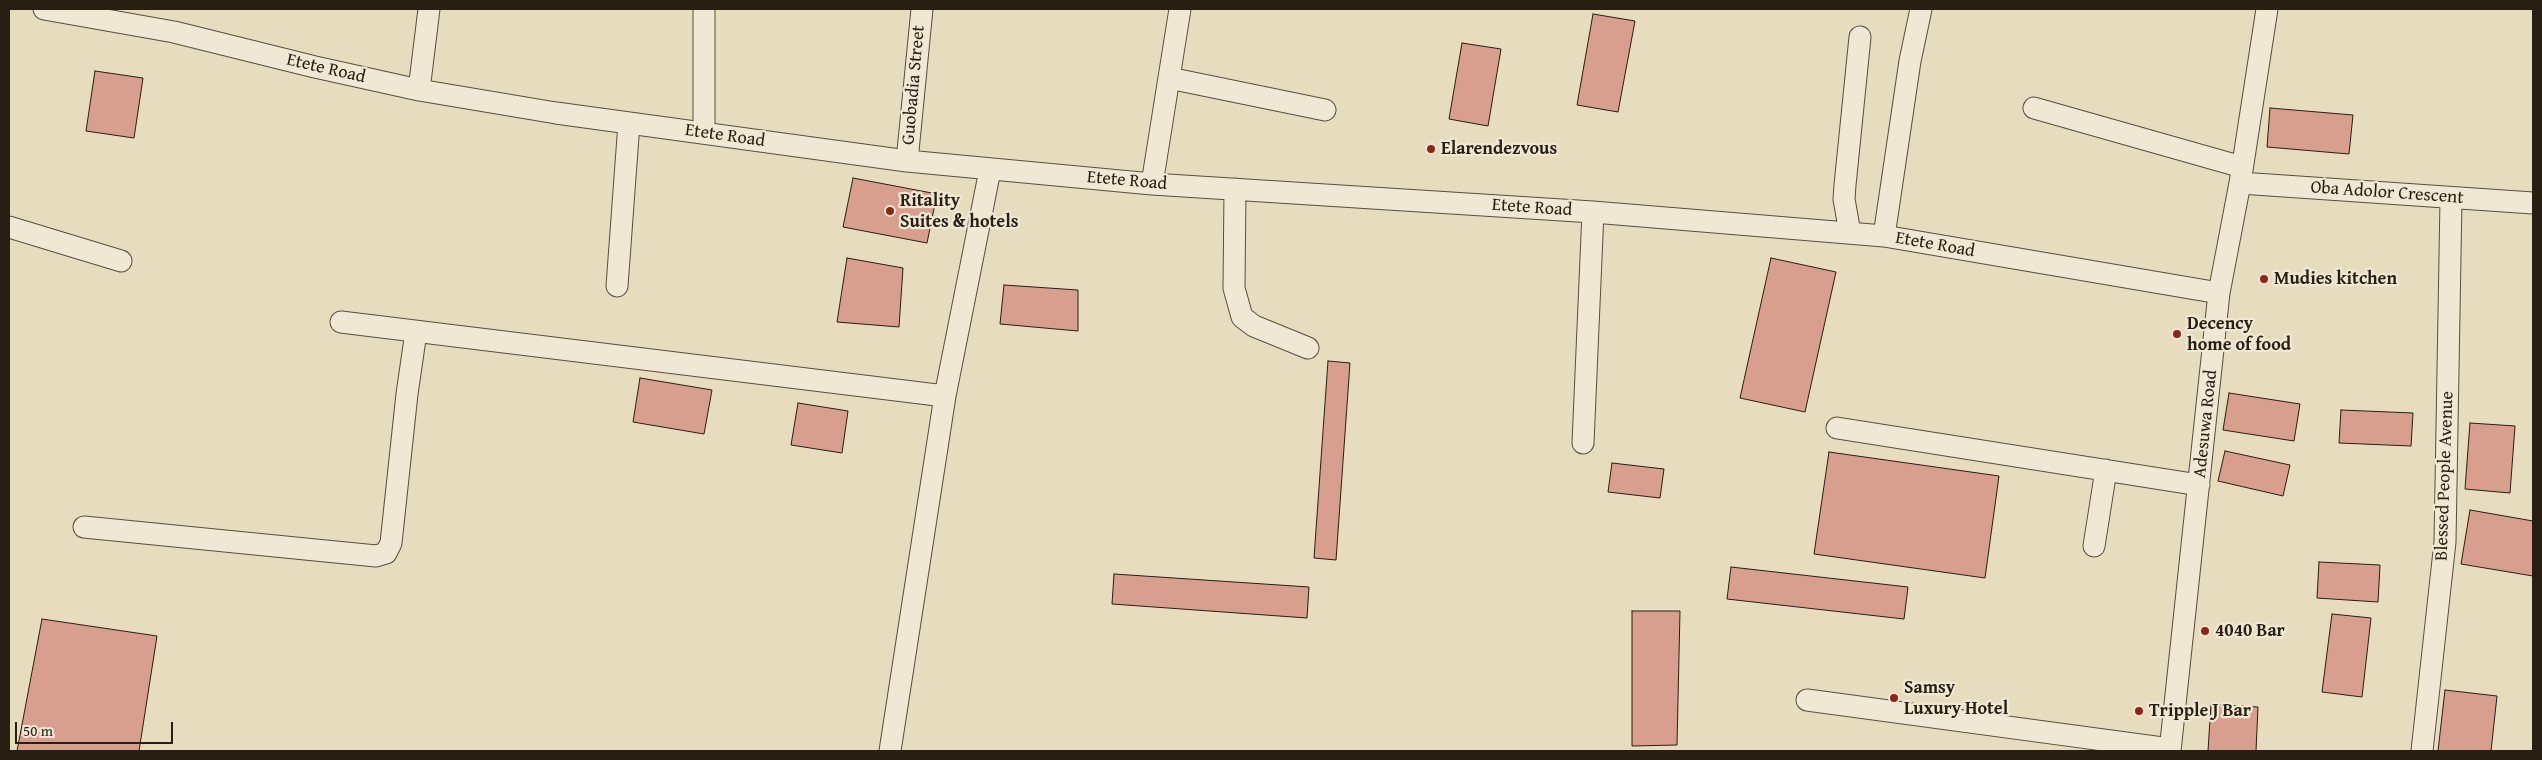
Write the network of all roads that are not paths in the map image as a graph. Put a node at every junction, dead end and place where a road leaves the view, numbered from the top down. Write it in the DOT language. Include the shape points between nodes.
graph roads {
  1 [pos="44,9"];
  2 [pos="429,9"];
  3 [pos="704,9"];
  4 [pos="922,9"];
  5 [pos="1180,9"];
  6 [pos="1921,9"];
  7 [pos="2267,9"];
  8 [pos="1860,37"];
  9 [pos="1169,78"];
  10 [pos="419,90"];
  11 [pos="2034,108"];
  12 [pos="1325,110"];
  13 [pos="629,123"];
  14 [pos="704,133"];
  15 [pos="907,161"];
  16 [pos="990,170"];
  17 [pos="2241,175"];
  18 [pos="1152,184"];
  19 [pos="1235,189"];
  20 [pos="2451,199"];
  21 [pos="2533,203"];
  22 [pos="1593,212"];
  23 [pos="9,227"];
  24 [pos="1850,233"];
  25 [pos="1884,236"];
  26 [pos="121,261"];
  27 [pos="617,286"];
  28 [pos="2219,293"];
  29 [pos="341,322"];
  30 [pos="416,332"];
  31 [pos="1308,348"];
  32 [pos="946,396"];
  33 [pos="1838,428"];
  34 [pos="1584,443"];
  35 [pos="2106,470"];
  36 [pos="2199,485"];
  37 [pos="84,528"];
  38 [pos="2094,546"];
  39 [pos="1807,700"];
  40 [pos="2170,750"];
  41 [pos="890,751"];
  42 [pos="2422,751"];
  1 -- 10 [label="street, Etete Road" via="174,32 315,68"];
  2 -- 10 [label="street"];
  3 -- 14 [label="street"];
  4 -- 15 [label="street, Guobadia Street"];
  5 -- 9 [label="street"];
  6 -- 25 [label="street"];
  7 -- 17 [label="street, Adesuwa Road"];
  8 -- 24 [label="street" via="1844,199"];
  9 -- 12 [label="street"];
  9 -- 18 [label="street"];
  10 -- 13 [label="street, Etete Road"];
  11 -- 17 [label="street, Oba Adolor Crescent"];
  13 -- 14 [label="street, Etete Road"];
  13 -- 27 [label="street"];
  14 -- 15 [label="street, Etete Road"];
  15 -- 16 [label="street, Etete Road"];
  16 -- 18 [label="street, Etete Road"];
  16 -- 32 [label="street"];
  17 -- 20 [label="street, Oba Adolor Crescent"];
  17 -- 28 [label="street, Adesuwa Road"];
  18 -- 19 [label="street, Etete Road"];
  19 -- 22 [label="street, Etete Road"];
  19 -- 31 [label="street" via="1234,288 1242,317 1254,326"];
  20 -- 21 [label="street, Oba Adolor Crescent"];
  20 -- 42 [label="street, Blessed People Avenue" via="2446,542"];
  22 -- 24 [label="street, Etete Road"];
  22 -- 34 [label="street"];
  23 -- 26 [label="street"];
  24 -- 25 [label="street, Etete Road"];
  25 -- 28 [label="street, Etete Road"];
  28 -- 36 [label="street, Adesuwa Road"];
  29 -- 30 [label="street"];
  30 -- 32 [label="street"];
  30 -- 37 [label="street" via="391,543 386,553 376,556"];
  32 -- 41 [label="street"];
  33 -- 35 [label="street"];
  35 -- 36 [label="street"];
  35 -- 38 [label="street"];
  36 -- 40 [label="street, Adesuwa Road"];
  39 -- 40 [label="street"];
}
